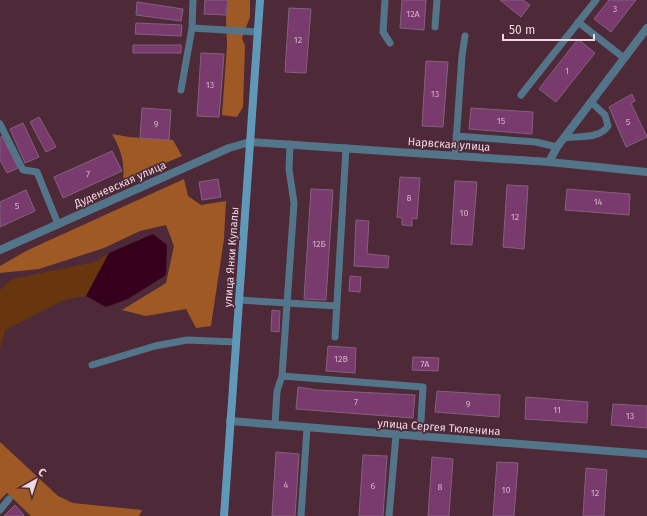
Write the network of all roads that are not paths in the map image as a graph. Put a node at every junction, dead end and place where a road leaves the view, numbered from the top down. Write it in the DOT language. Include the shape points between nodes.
graph roads {
  1 [pos="193,0"];
  2 [pos="260,0"];
  3 [pos="385,0"];
  4 [pos="437,0"];
  5 [pos="596,0"];
  6 [pos="578,22"];
  7 [pos="435,27"];
  8 [pos="192,28"];
  9 [pos="647,28"];
  10 [pos="258,32"];
  11 [pos="465,36"];
  12 [pos="390,43"];
  13 [pos="624,58"];
  14 [pos="181,90"];
  15 [pos="521,95"];
  16 [pos="591,102"];
  17 [pos="0,124"];
  18 [pos="456,136"];
  19 [pos="564,138"];
  20 [pos="250,142"];
  21 [pos="290,144"];
  22 [pos="557,147"];
  23 [pos="346,148"];
  24 [pos="455,156"];
  25 [pos="550,162"];
  26 [pos="647,172"];
  27 [pos="58,224"];
  28 [pos="0,250"];
  29 [pos="239,300"];
  30 [pos="287,303"];
  31 [pos="337,306"];
  32 [pos="335,337"];
  33 [pos="236,342"];
  34 [pos="92,365"];
  35 [pos="282,376"];
  36 [pos="230,421"];
  37 [pos="275,425"];
  38 [pos="307,428"];
  39 [pos="396,435"];
  40 [pos="420,437"];
  41 [pos="647,454"];
  42 [pos="9,499"];
  43 [pos="0,510"];
  44 [pos="224,516"];
  45 [pos="301,516"];
  46 [pos="390,516"];
  1 -- 8 [label="lane"];
  2 -- 10 [label="street, улица Янки Купалы"];
  3 -- 12 [label="lane" via="383,32"];
  4 -- 7 [label="lane"];
  5 -- 6 [label="lane"];
  6 -- 13 [label="lane"];
  6 -- 15 [label="lane"];
  8 -- 10 [label="lane"];
  8 -- 14 [label="lane"];
  9 -- 13 [label="street"];
  10 -- 20 [label="street, улица Янки Купалы"];
  11 -- 18 [label="lane"];
  13 -- 16 [label="street"];
  16 -- 19 [label="street"];
  16 -- 19 [label="lane" via="605,115 608,126 597,134"];
  17 -- 27 [label="lane" via="24,170 37,172"];
  18 -- 22 [label="lane" via="536,142"];
  18 -- 24 [label="lane"];
  19 -- 22 [label="street"];
  20 -- 21 [label="street, Нарвская улица"];
  20 -- 27 [label="street, Дуденевская улица" via="229,148"];
  20 -- 29 [label="street, улица Янки Купалы"];
  21 -- 23 [label="street, Нарвская улица"];
  21 -- 30 [label="lane" via="289,169 294,203"];
  22 -- 25 [label="street"];
  23 -- 24 [label="street, Нарвская улица"];
  23 -- 31 [label="lane"];
  24 -- 25 [label="street, Нарвская улица"];
  25 -- 26 [label="street, Нарвская улица"];
  27 -- 28 [label="street, Дуденевская улица"];
  29 -- 30 [label="lane"];
  29 -- 33 [label="street, улица Янки Купалы"];
  30 -- 31 [label="lane"];
  30 -- 35 [label="lane"];
  31 -- 32 [label="lane"];
  33 -- 34 [label="lane" via="187,340 155,346"];
  33 -- 36 [label="street, улица Янки Купалы"];
  35 -- 37 [label="lane" via="277,390"];
  35 -- 40 [label="lane" via="423,388"];
  36 -- 37 [label="street, улица Сергея Тюленина"];
  36 -- 44 [label="street, улица Янки Купалы"];
  37 -- 38 [label="street, улица Сергея Тюленина"];
  38 -- 39 [label="street, улица Сергея Тюленина"];
  38 -- 45 [label="lane"];
  39 -- 40 [label="street, улица Сергея Тюленина"];
  39 -- 46 [label="lane"];
  40 -- 41 [label="street, улица Сергея Тюленина"];
  42 -- 43 [label="lane"];
}
